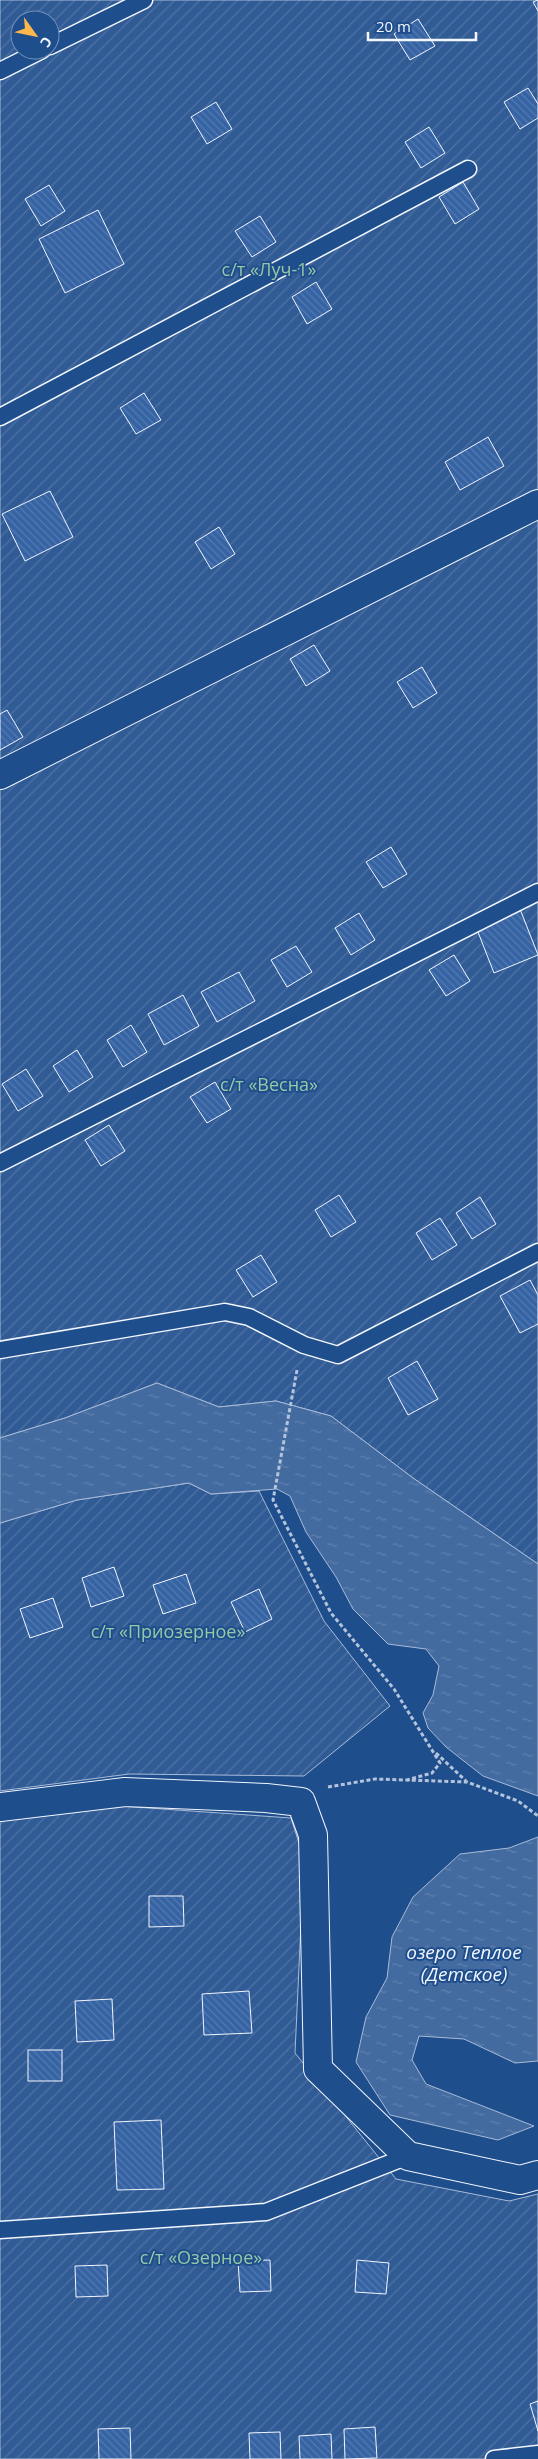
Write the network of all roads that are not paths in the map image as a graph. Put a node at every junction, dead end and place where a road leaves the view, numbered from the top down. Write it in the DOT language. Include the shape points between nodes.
graph roads {
  1 [pos="144,0"];
  2 [pos="60,41"];
  3 [pos="22,60"];
  4 [pos="0,71"];
  5 [pos="468,169"];
  6 [pos="0,417"];
  7 [pos="538,504"];
  8 [pos="0,775"];
  9 [pos="538,892"];
  10 [pos="0,1163"];
  11 [pos="538,1252"];
  12 [pos="0,1350"];
  13 [pos="0,1807"];
  14 [pos="408,2156"];
  15 [pos="538,2175"];
  16 [pos="0,2230"];
  17 [pos="538,2454"];
  18 [pos="494,2459"];
  1 -- 2 [label="lane"];
  3 -- 4 [label="lane"];
  5 -- 6 [label="lane"];
  7 -- 8 [label="street"];
  9 -- 10 [label="lane"];
  11 -- 12 [label="lane" via="338,1355 304,1345 249,1316 225,1312"];
  13 -- 14 [label="street" via="125,1792 301,1802 313,1835 318,2069"];
  14 -- 15 [label="street" via="520,2180"];
  14 -- 16 [label="lane" via="266,2212"];
  17 -- 18 [label="lane"];
}
